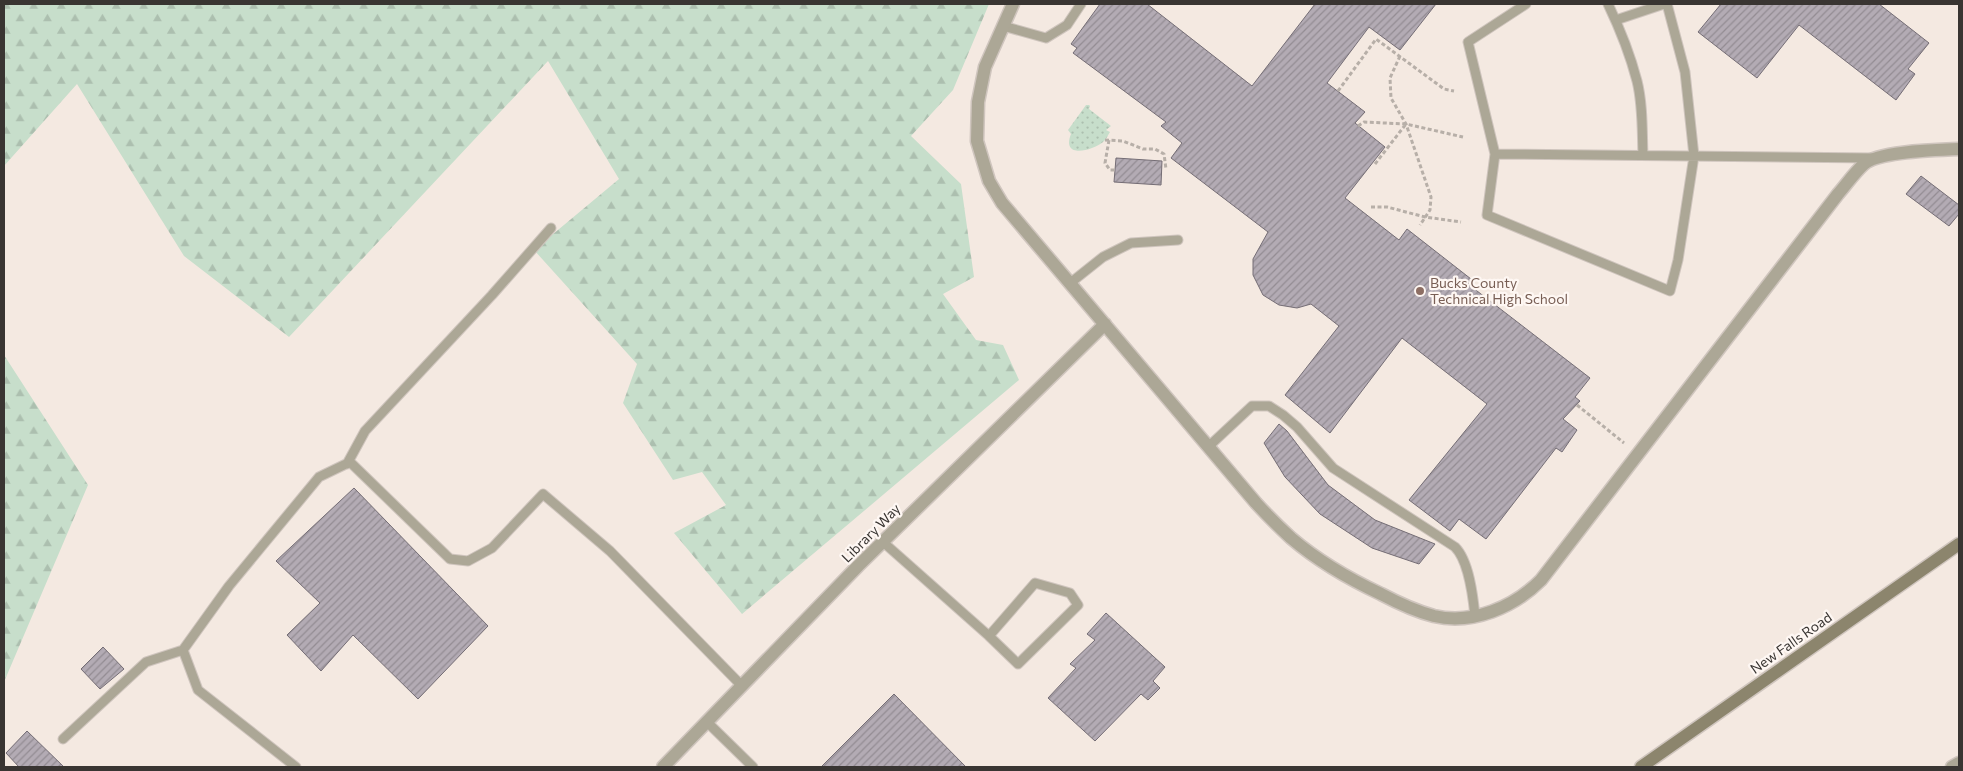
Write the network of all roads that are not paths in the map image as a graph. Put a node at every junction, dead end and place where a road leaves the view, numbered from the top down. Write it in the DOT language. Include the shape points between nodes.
graph roads {
  1 [pos="1013,4"];
  2 [pos="1081,4"];
  3 [pos="1526,4"];
  4 [pos="1608,4"];
  5 [pos="1665,4"];
  6 [pos="1616,20"];
  7 [pos="1003,26"];
  8 [pos="1959,149"];
  9 [pos="1495,154"];
  10 [pos="1643,155"];
  11 [pos="1694,156"];
  12 [pos="1874,158"];
  13 [pos="551,228"];
  14 [pos="1178,240"];
  15 [pos="1069,284"];
  16 [pos="1105,324"];
  17 [pos="1208,447"];
  18 [pos="346,464"];
  19 [pos="883,542"];
  20 [pos="1959,544"];
  21 [pos="1475,616"];
  22 [pos="989,636"];
  23 [pos="183,650"];
  24 [pos="742,686"];
  25 [pos="707,722"];
  26 [pos="63,739"];
  27 [pos="1959,763"];
  28 [pos="296,767"];
  29 [pos="663,767"];
  30 [pos="753,767"];
  31 [pos="1641,767"];
  32 [pos="1952,767"];
  1 -- 7 [label="street"];
  2 -- 7 [label="lane" via="1067,25 1046,38"];
  3 -- 9 [label="lane" via="1468,42"];
  4 -- 6 [label="lane"];
  5 -- 6 [label="lane"];
  5 -- 11 [label="lane" via="1685,72"];
  6 -- 10 [label="lane" via="1638,82"];
  7 -- 15 [label="street" via="985,68 978,102 978,142 983,164 1002,203"];
  8 -- 12 [label="street"];
  9 -- 10 [label="lane"];
  9 -- 11 [label="lane" via="1487,216 1670,291"];
  10 -- 11 [label="lane"];
  11 -- 12 [label="lane"];
  12 -- 21 [label="street" via="1864,164 1838,194 1541,580 1509,605"];
  13 -- 18 [label="lane" via="365,431"];
  14 -- 15 [label="lane" via="1131,243 1103,257"];
  15 -- 16 [label="street"];
  16 -- 17 [label="street"];
  16 -- 19 [label="street, Library Way"];
  17 -- 21 [label="street" via="1256,503 1317,558 1413,610 1454,618"];
  17 -- 21 [label="lane" via="1252,406 1269,406 1297,427 1333,468 1461,553"];
  18 -- 23 [label="lane" via="320,477 229,586"];
  18 -- 24 [label="lane" via="350,462 450,559 468,561 492,548 543,494 610,551"];
  19 -- 22 [label="lane"];
  19 -- 24 [label="street, Library Way"];
  20 -- 31 [label="main road, New Falls Road"];
  22 -- 22 [label="lane" via="1036,583 1070,593 1078,605 1018,664"];
  23 -- 26 [label="lane" via="146,662"];
  23 -- 28 [label="lane" via="198,690"];
  24 -- 25 [label="street, Library Way"];
  25 -- 29 [label="street, Library Way"];
  25 -- 30 [label="lane"];
  27 -- 32 [label="street"];
}
